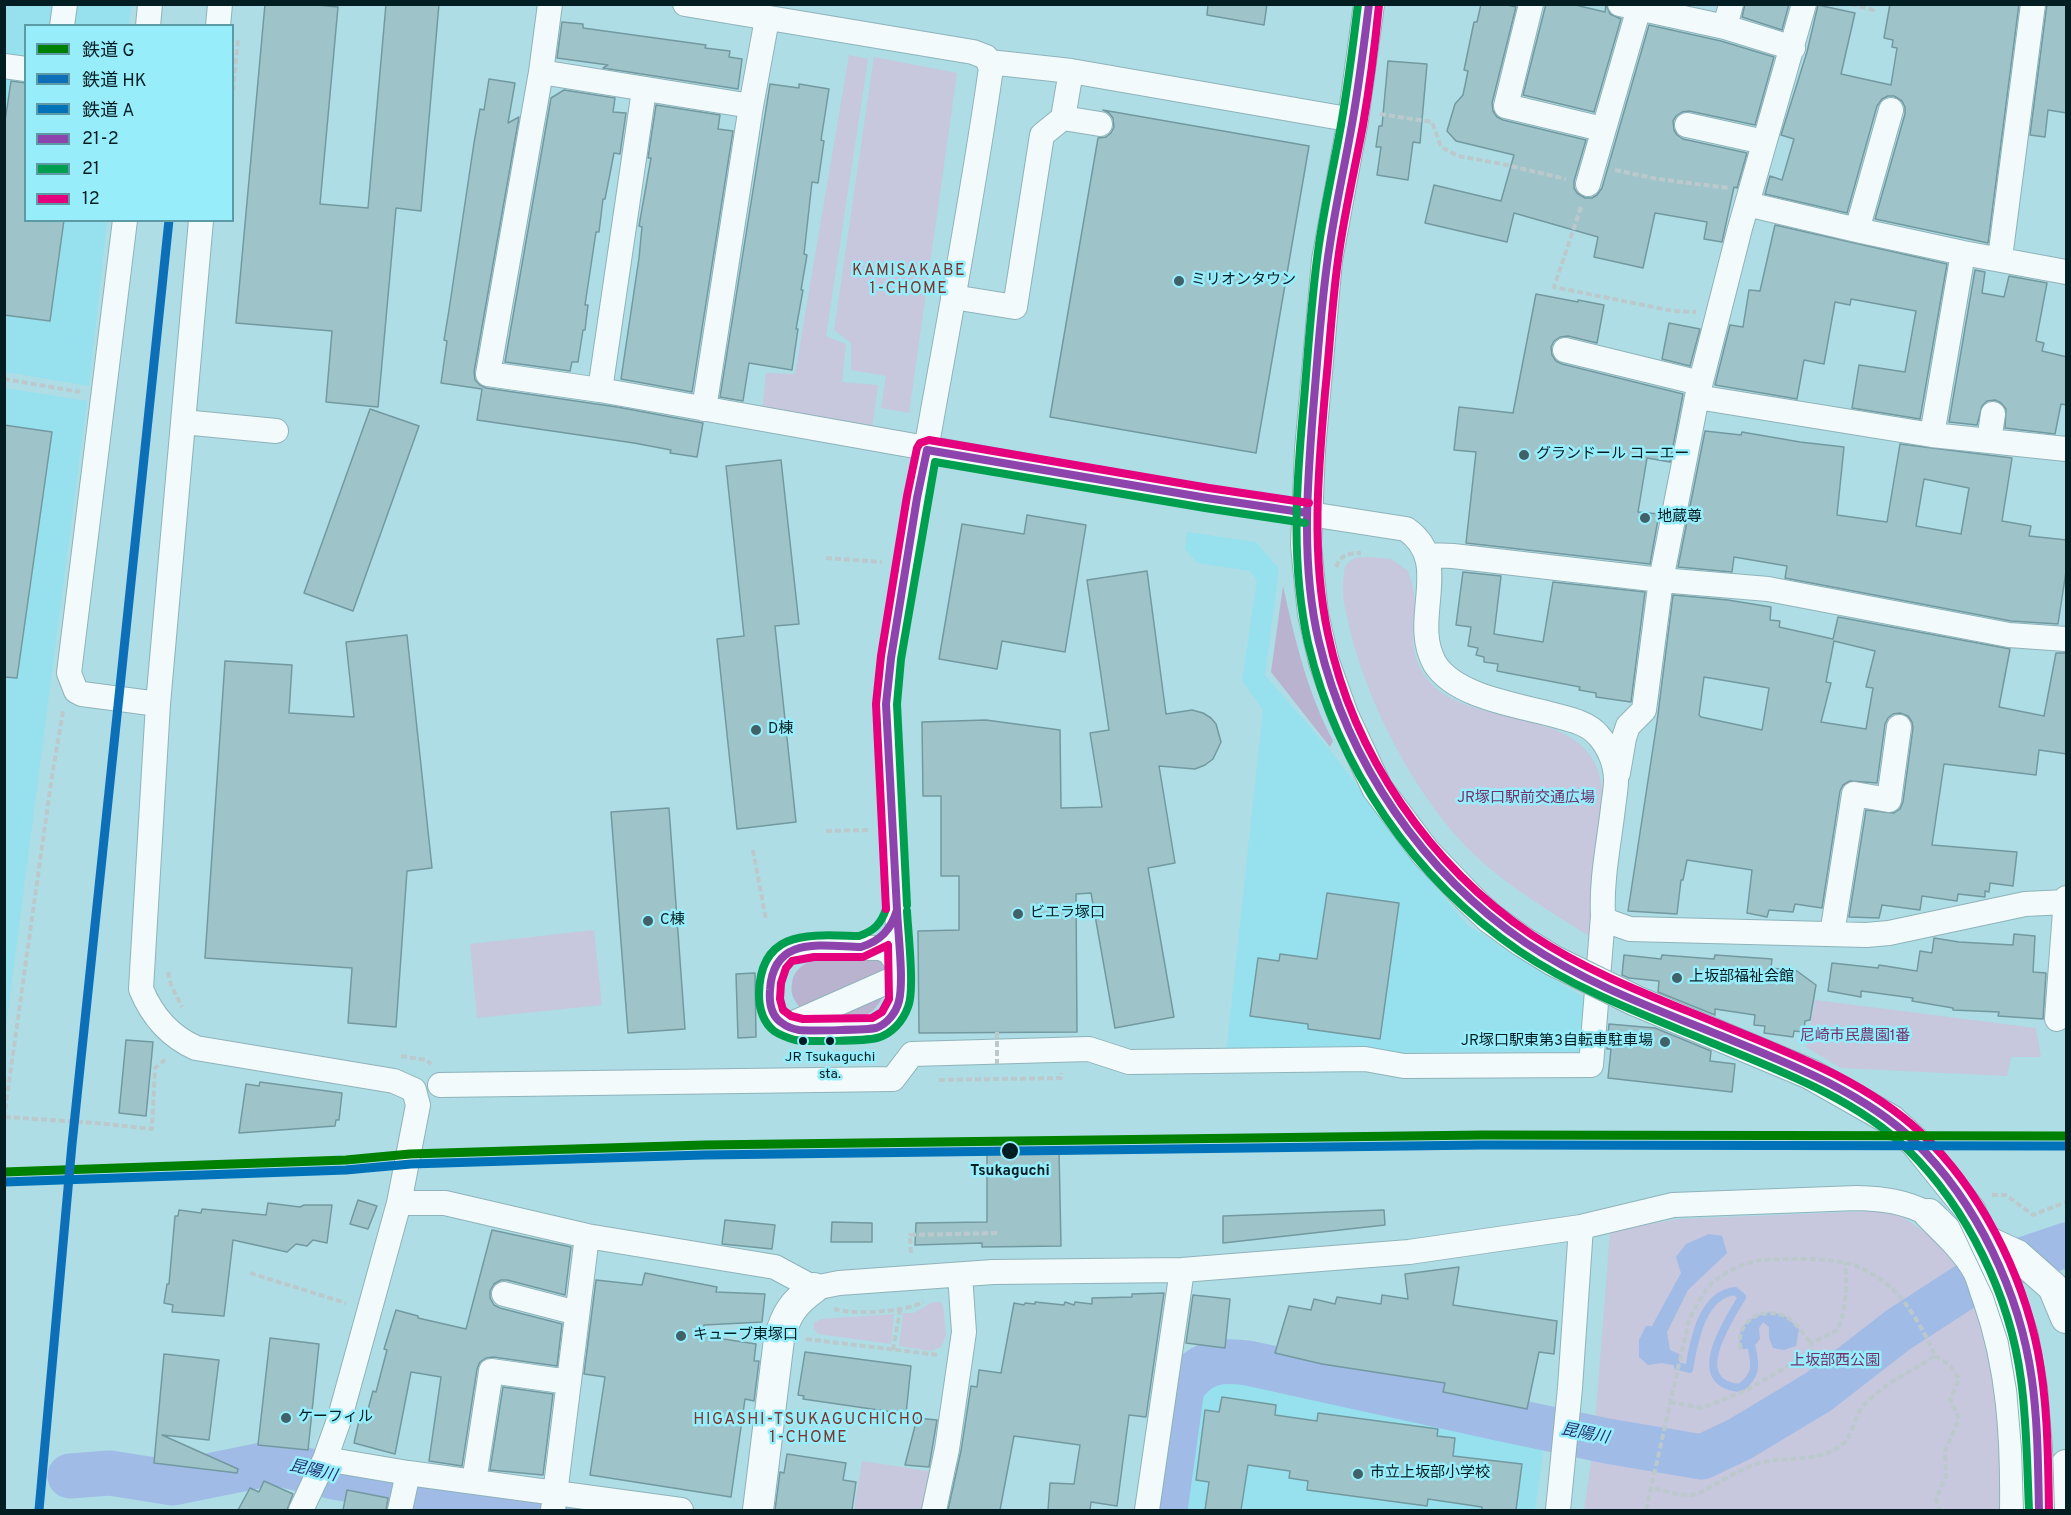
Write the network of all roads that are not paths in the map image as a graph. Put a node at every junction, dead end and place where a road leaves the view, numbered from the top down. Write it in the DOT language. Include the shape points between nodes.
graph roads {
  1 [pos="65,4"];
  2 [pos="150,4"];
  3 [pos="220,4"];
  4 [pos="550,4"];
  5 [pos="685,4"];
  6 [pos="1369,4"];
  7 [pos="1531,4"];
  8 [pos="1731,4"];
  9 [pos="1804,4"];
  10 [pos="2033,4"];
  11 [pos="1630,6"];
  12 [pos="767,19"];
  13 [pos="62,24"];
  14 [pos="148,24"];
  15 [pos="227,24"];
  16 [pos="1725,27"];
  17 [pos="1792,48"];
  18 [pos="989,62"];
  19 [pos="4,66"];
  20 [pos="24,69"];
  21 [pos="1071,71"];
  22 [pos="541,72"];
  23 [pos="644,90"];
  24 [pos="751,106"];
  25 [pos="1891,110"];
  26 [pos="1364,117"];
  27 [pos="1063,118"];
  28 [pos="1100,124"];
  29 [pos="1686,125"];
  30 [pos="1602,129"];
  31 [pos="1764,142"];
  32 [pos="1591,175"];
  33 [pos="1749,197"];
  34 [pos="125,222"];
  35 [pos="201,222"];
  36 [pos="1857,230"];
  37 [pos="1963,253"];
  38 [pos="2000,258"];
  39 [pos="2067,272"];
  40 [pos="953,297"];
  41 [pos="1565,350"];
  42 [pos="600,390"];
  43 [pos="1698,390"];
  44 [pos="704,409"];
  45 [pos="1993,414"];
  46 [pos="183,422"];
  47 [pos="276,431"];
  48 [pos="1932,435"];
  49 [pos="1989,441"];
  50 [pos="2067,448"];
  51 [pos="927,450"];
  52 [pos="1307,513"];
  53 [pos="1427,555"];
  54 [pos="1661,580"];
  55 [pos="2067,639"];
  56 [pos="158,704"];
  57 [pos="1899,727"];
  58 [pos="1617,779"];
  59 [pos="2066,900"];
  60 [pos="897,909"];
  61 [pos="1604,916"];
  62 [pos="1832,934"];
  63 [pos="861,947"];
  64 [pos="900,971"];
  65 [pos="2057,1019"];
  66 [pos="786,1026"];
  67 [pos="893,1079"];
  68 [pos="917,1080"];
  69 [pos="445,1085"];
  70 [pos="399,1203"];
  71 [pos="1929,1214"];
  72 [pos="1581,1227"];
  73 [pos="587,1236"];
  74 [pos="1182,1270"];
  75 [pos="960,1275"];
  76 [pos="504,1294"];
  77 [pos="821,1298"];
  78 [pos="578,1313"];
  79 [pos="2067,1318"];
  80 [pos="569,1382"];
  81 [pos="2067,1465"];
  82 [pos="320,1469"];
  83 [pos="474,1482"];
  84 [pos="404,1490"];
  85 [pos="554,1501"];
  86 [pos="301,1510"];
  87 [pos="681,1510"];
  88 [pos="758,1510"];
  89 [pos="934,1510"];
  90 [pos="1147,1510"];
  91 [pos="1558,1510"];
  92 [pos="2015,1510"];
  93 [pos="2038,1510"];
  94 [pos="2065,1510"];
  1 -- 13 [label="street"];
  2 -- 14 [label="street"];
  3 -- 15 [label="street"];
  4 -- 22 [label="street"];
  5 -- 12 [label="street"];
  6 -- 26 [label="main road"];
  7 -- 30 [label="street" via="1506,106"];
  8 -- 16 [label="street"];
  9 -- 17 [label="street"];
  10 -- 38 [label="street"];
  11 -- 16 [label="street"];
  11 -- 30 [label="street"];
  12 -- 18 [label="street" via="973,52"];
  12 -- 24 [label="street"];
  16 -- 17 [label="street"];
  17 -- 31 [label="street"];
  18 -- 21 [label="street"];
  18 -- 40 [label="street" via="989,85"];
  19 -- 20 [label="street"];
  21 -- 26 [label="street"];
  21 -- 27 [label="street"];
  22 -- 23 [label="street"];
  22 -- 42 [label="street" via="488,374"];
  23 -- 24 [label="street"];
  23 -- 42 [label="street"];
  24 -- 44 [label="street"];
  25 -- 36 [label="street"];
  26 -- 52 [label="main road" via="1327,260"];
  27 -- 28 [label="street"];
  27 -- 40 [label="street" via="1042,135 1015,307"];
  29 -- 31 [label="street"];
  30 -- 32 [label="street"];
  31 -- 33 [label="street"];
  33 -- 36 [label="street"];
  33 -- 43 [label="street"];
  34 -- 56 [label="street" via="69,673 76,691 82,694"];
  35 -- 46 [label="street"];
  36 -- 37 [label="street"];
  37 -- 38 [label="street"];
  37 -- 48 [label="street"];
  38 -- 39 [label="street"];
  40 -- 51 [label="street"];
  41 -- 43 [label="street"];
  42 -- 44 [label="street"];
  43 -- 48 [label="street"];
  43 -- 54 [label="street"];
  44 -- 51 [label="street"];
  45 -- 49 [label="street"];
  46 -- 47 [label="street"];
  46 -- 56 [label="street"];
  48 -- 49 [label="street"];
  49 -- 50 [label="street"];
  51 -- 52 [label="street"];
  51 -- 60 [label="street" via="886,704"];
  52 -- 53 [label="street" via="1406,529 1416,536"];
  52 -- 93 [label="main road, bridge" via="1308,566 1316,631 1343,715 1377,788 1425,852 1470,900 1554,961 1636,1001 1810,1074 1891,1120 1917,1143 1970,1210 2007,1288 2023,1336 2032,1388"];
  53 -- 54 [label="street"];
  53 -- 58 [label="street" via="1430,583 1425,626 1428,647 1441,672 1466,690 1575,720 1596,732 1612,756"];
  54 -- 55 [label="street" via="1768,589 2009,635"];
  54 -- 58 [label="street" via="1644,710 1628,726 1623,738"];
  56 -- 70 [label="street" via="141,976 141,989 151,1011 180,1041 196,1048 394,1081 414,1089 418,1105"];
  57 -- 62 [label="street" via="1889,800 1854,794"];
  58 -- 61 [label="street"];
  59 -- 62 [label="street" via="2025,904 1889,933"];
  59 -- 65 [label="street"];
  60 -- 63 [label="street" via="885,935"];
  60 -- 64 [label="street"];
  61 -- 62 [label="street" via="1630,929"];
  61 -- 67 [label="street" via="1591,1065 1404,1066 1365,1059 1129,1062 1089,1049 912,1054"];
  63 -- 64 [label="street" via="889,952"];
  63 -- 66 [label="street" via="802,947 779,958 772,976 771,1005 774,1015"];
  64 -- 66 [label="street"];
  64 -- 66 [label="street" via="896,1010 880,1026 817,1030"];
  67 -- 68 [label="street"];
  67 -- 69 [label="street"];
  70 -- 73 [label="street" via="445,1203"];
  70 -- 82 [label="street" via="349,1388"];
  71 -- 72 [label="street" via="1909,1204 1867,1198 1673,1205"];
  71 -- 79 [label="main road" via="2017,1255 2053,1287"];
  71 -- 92 [label="main road" via="1977,1270 1997,1325 2009,1379 2016,1460"];
  72 -- 74 [label="street" via="1409,1252"];
  72 -- 91 [label="street"];
  73 -- 77 [label="street" via="775,1267"];
  73 -- 78 [label="street"];
  74 -- 75 [label="street"];
  74 -- 90 [label="street"];
  75 -- 77 [label="street" via="839,1283"];
  75 -- 89 [label="street" via="963,1343"];
  76 -- 78 [label="street"];
  77 -- 88 [label="main road" via="799,1299 785,1318 779,1339"];
  78 -- 80 [label="street"];
  80 -- 83 [label="street" via="491,1371"];
  80 -- 85 [label="street"];
  81 -- 94 [label="main road"];
  82 -- 84 [label="street"];
  82 -- 86 [label="street"];
  83 -- 84 [label="street"];
  83 -- 85 [label="street"];
  85 -- 87 [label="street"];
}
